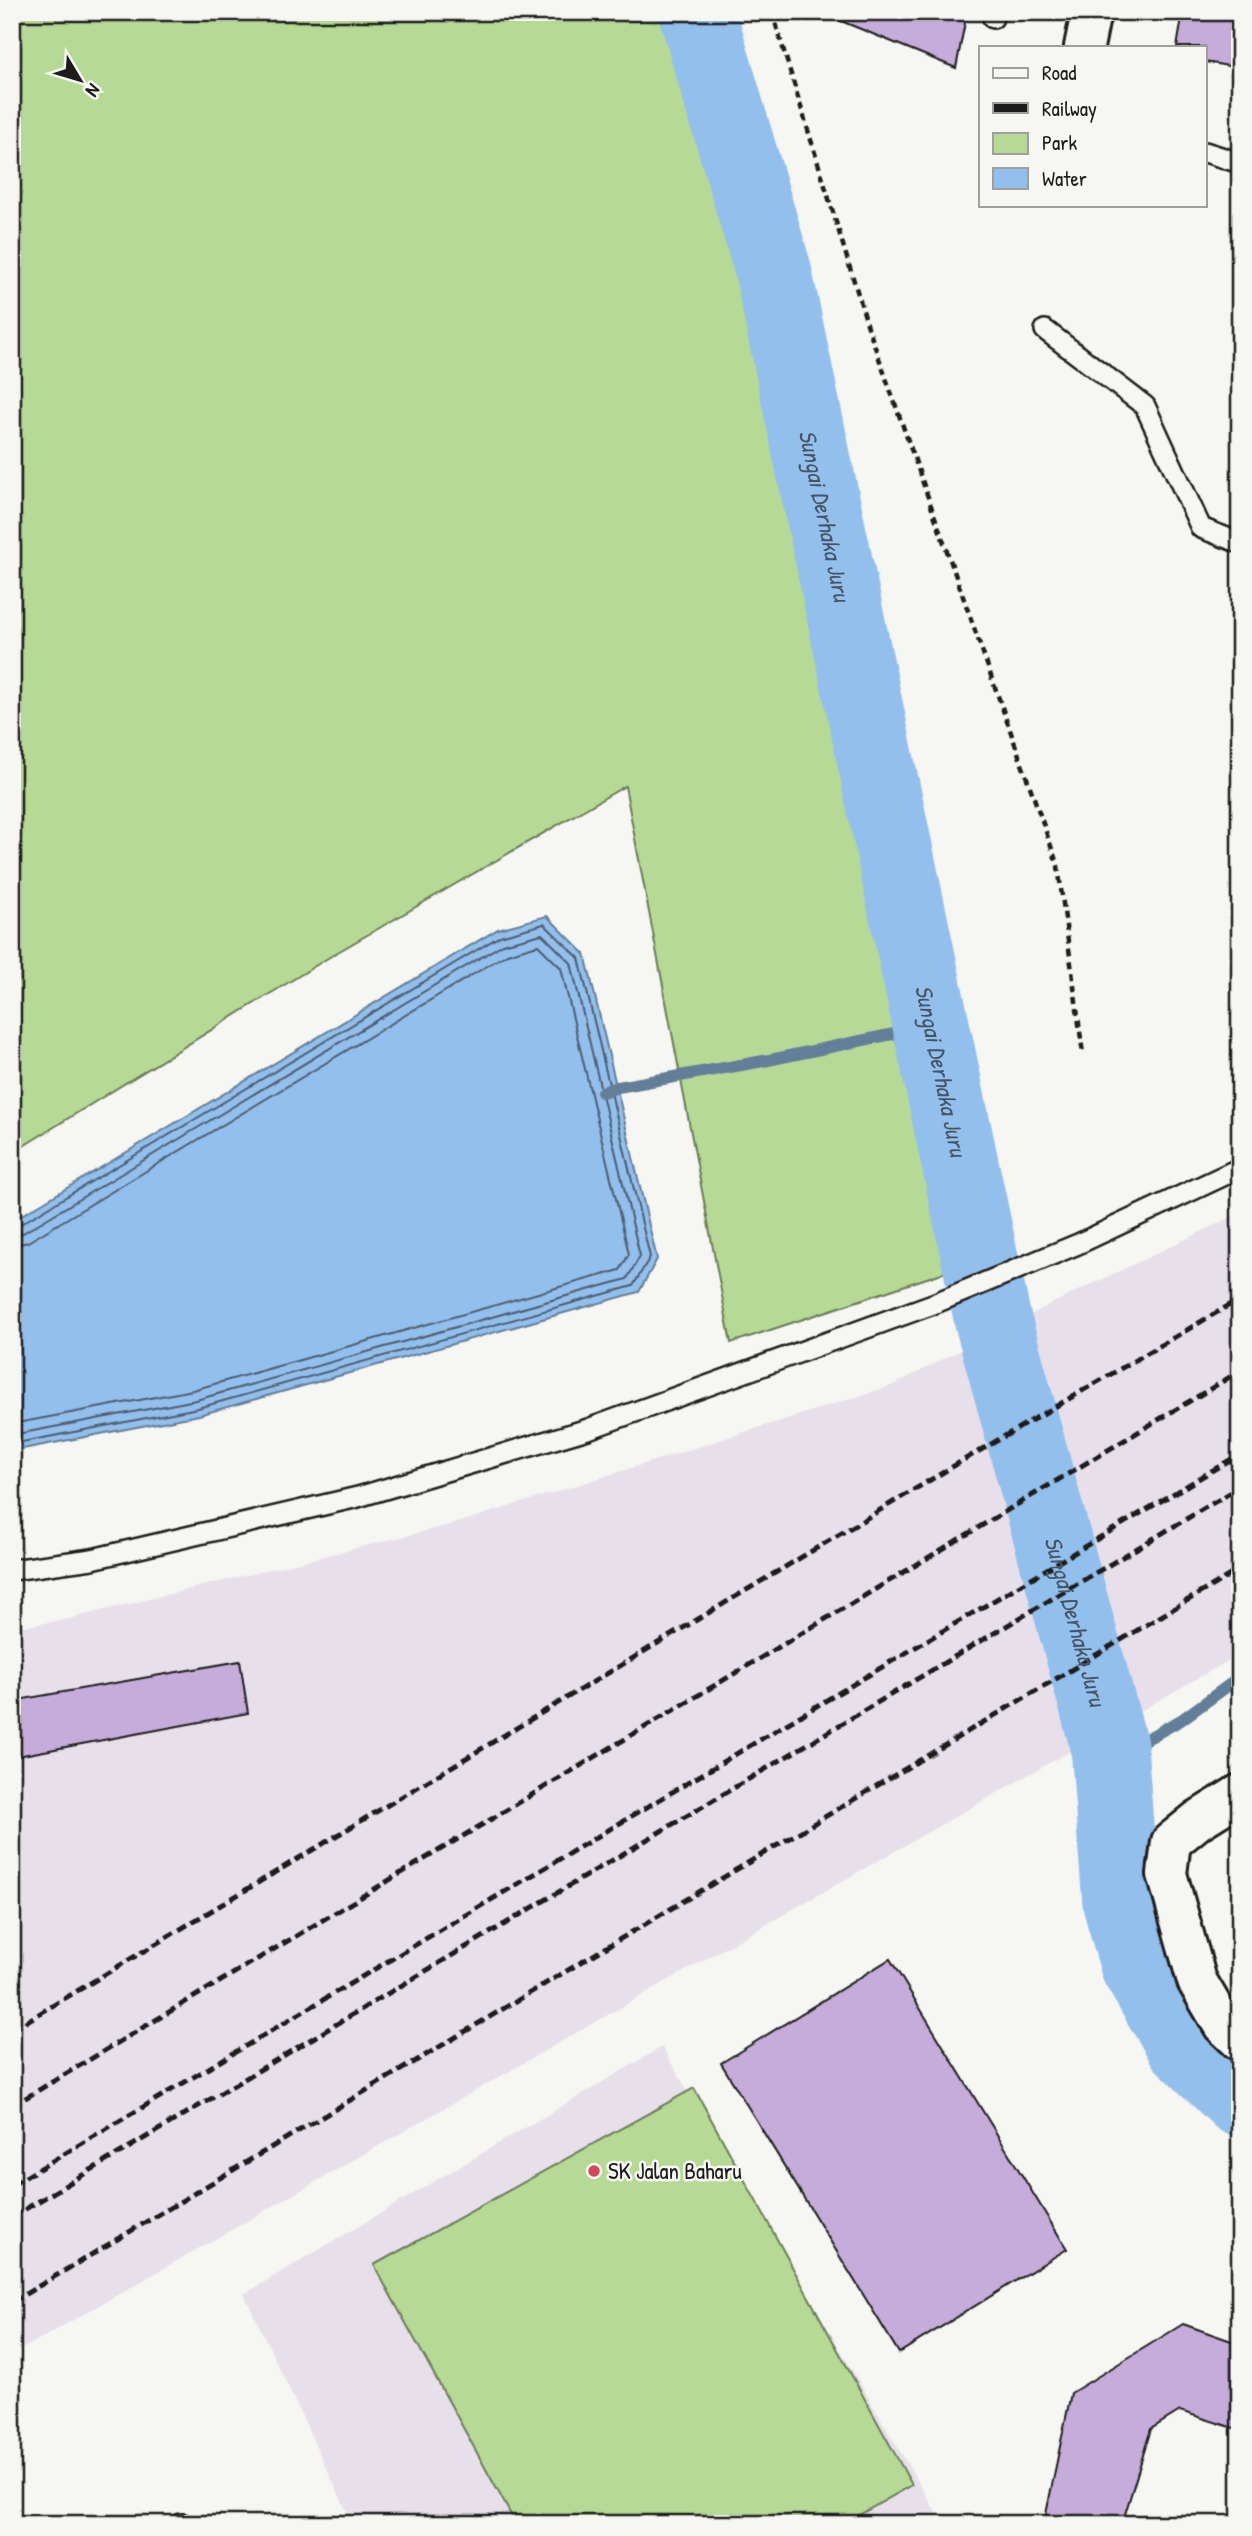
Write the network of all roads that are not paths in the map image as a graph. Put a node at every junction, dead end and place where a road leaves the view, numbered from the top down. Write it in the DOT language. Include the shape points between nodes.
graph roads {
  1 [pos="1091,12"];
  2 [pos="1084,46"];
  3 [pos="1206,152"];
  4 [pos="1240,163"];
  5 [pos="1045,330"];
  6 [pos="1240,542"];
  7 [pos="1240,1168"];
  8 [pos="12,1570"];
  9 [pos="1240,1794"];
  10 [pos="1240,2041"];
  1 -- 2 [label="street"];
  3 -- 4 [label="lane"];
  5 -- 6 [label="lane" via="1145,406 1201,528"];
  7 -- 8 [label="lane" via="1078,1244 933,1304 588,1429 359,1497 92,1559"];
  9 -- 10 [label="street" via="1171,1842 1167,1874 1197,1980 1223,2025"];
}
